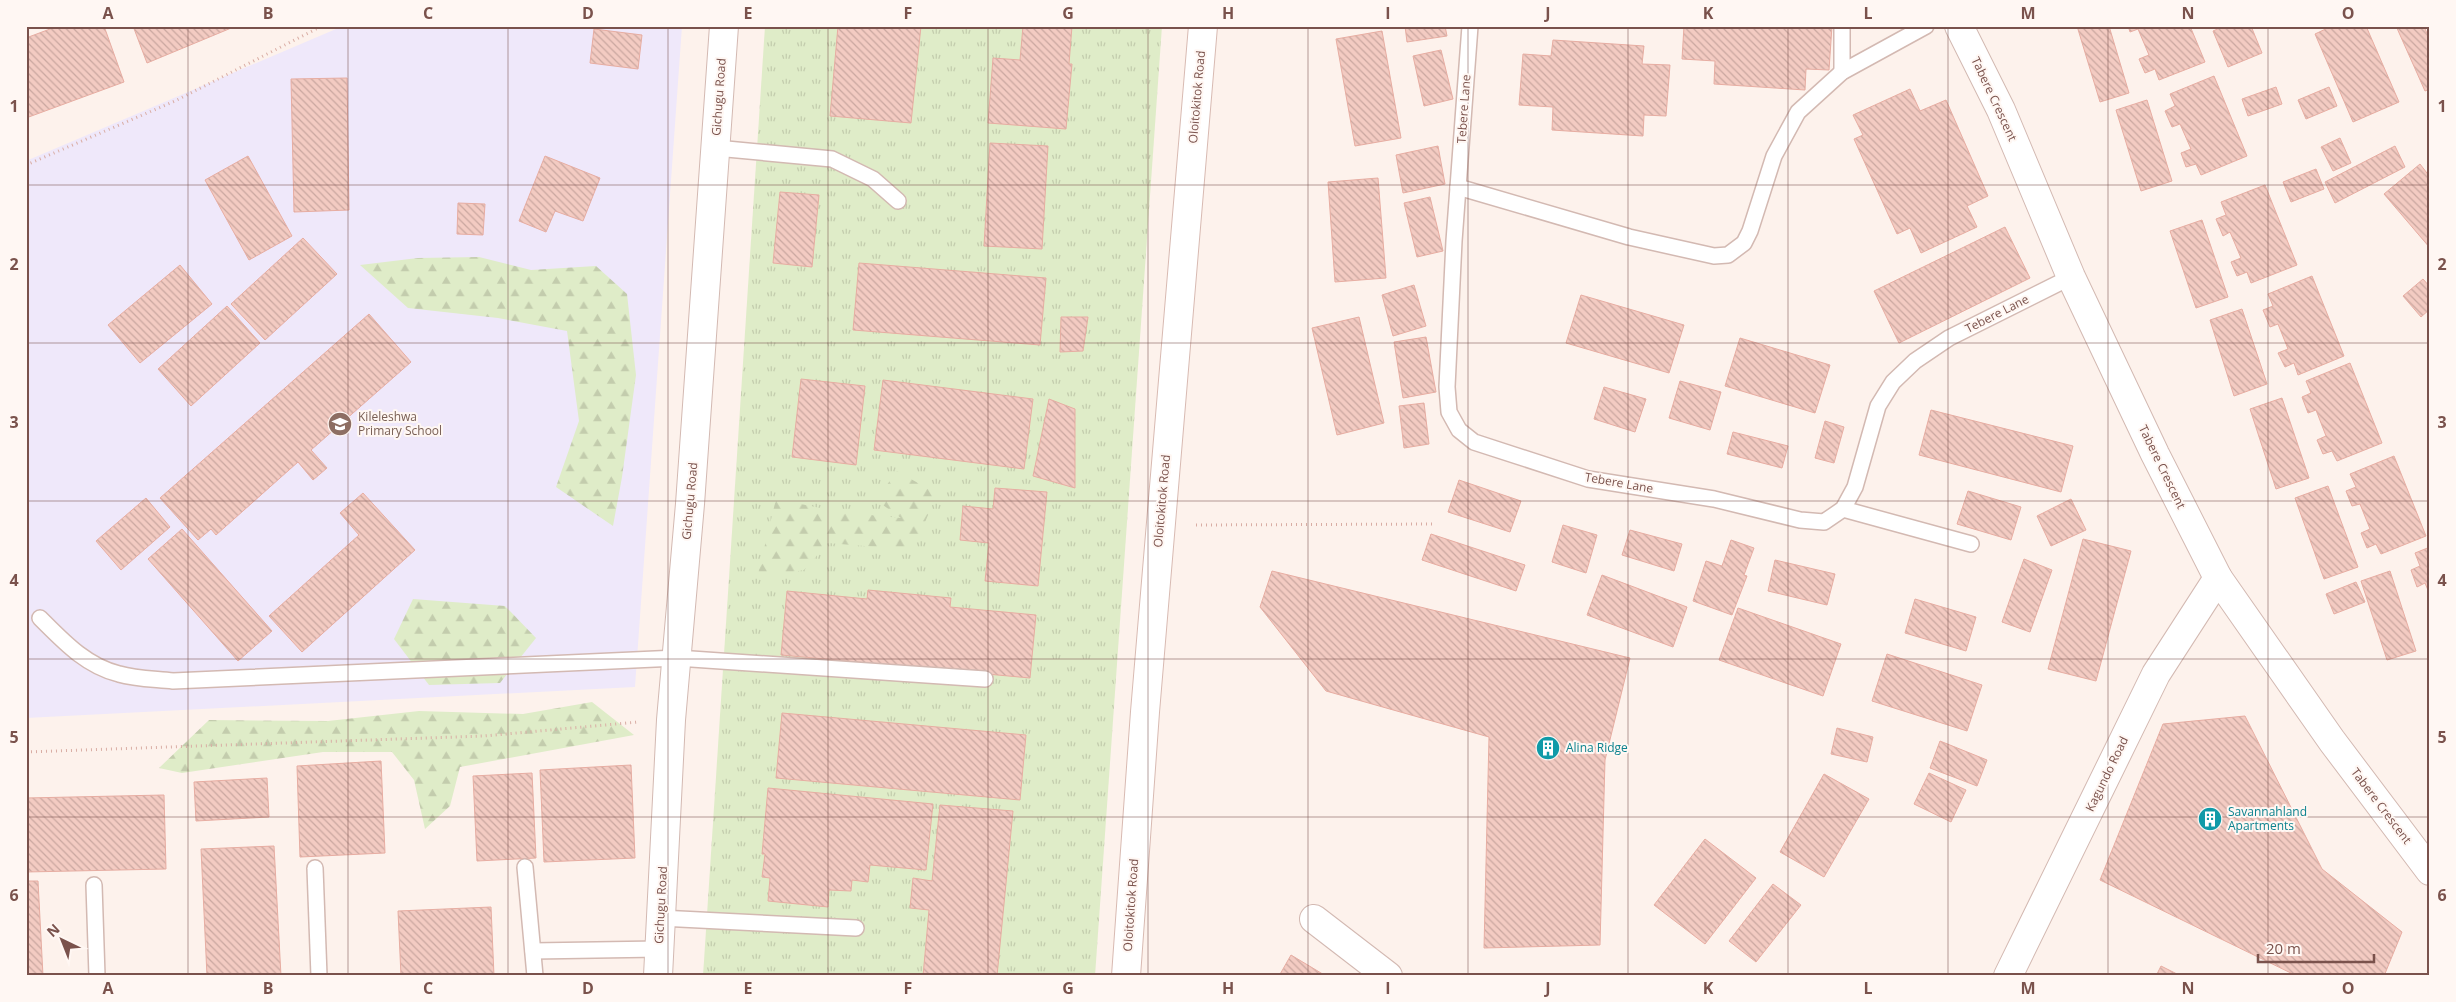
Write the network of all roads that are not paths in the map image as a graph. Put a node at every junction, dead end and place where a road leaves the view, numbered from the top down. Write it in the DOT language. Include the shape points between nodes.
graph roads {
  1 [pos="724,26"];
  2 [pos="1203,26"];
  3 [pos="1470,26"];
  4 [pos="1842,26"];
  5 [pos="1926,26"];
  6 [pos="1959,26"];
  7 [pos="1842,72"];
  8 [pos="716,148"];
  9 [pos="1458,187"];
  10 [pos="898,201"];
  11 [pos="2071,277"];
  12 [pos="1842,509"];
  13 [pos="1971,544"];
  14 [pos="2218,578"];
  15 [pos="40,618"];
  16 [pos="677,658"];
  17 [pos="985,679"];
  18 [pos="525,867"];
  19 [pos="315,868"];
  20 [pos="2430,871"];
  21 [pos="94,885"];
  22 [pos="660,918"];
  23 [pos="1314,919"];
  24 [pos="856,928"];
  25 [pos="659,949"];
  26 [pos="533,952"];
  27 [pos="97,976"];
  28 [pos="319,976"];
  29 [pos="535,976"];
  30 [pos="658,976"];
  31 [pos="1126,976"];
  32 [pos="1388,976"];
  33 [pos="2008,976"];
  1 -- 8 [label="street, Gichugu Road"];
  2 -- 31 [label="street, Oloitokitok Road"];
  3 -- 9 [label="lane, Tebere Lane"];
  4 -- 7 [label="lane"];
  5 -- 7 [label="lane"];
  6 -- 11 [label="street, Tabere Crescent" via="2002,110"];
  7 -- 9 [label="lane" via="1798,112 1774,156 1750,231 1744,243 1728,254 1714,256 1629,237"];
  8 -- 10 [label="lane" via="832,159 873,179"];
  8 -- 16 [label="street, Gichugu Road"];
  9 -- 12 [label="lane, Tebere Lane" via="1447,388 1449,412 1459,430 1474,442 1588,479 1714,499 1800,520 1824,522"];
  11 -- 12 [label="lane, Tebere Lane" via="1948,338 1915,361 1893,382 1878,406 1855,487"];
  11 -- 14 [label="street, Tabere Crescent"];
  12 -- 13 [label="lane"];
  14 -- 20 [label="street, Tabere Crescent" via="2332,741"];
  14 -- 33 [label="street, Kagundo Road" via="2156,674"];
  15 -- 16 [label="lane" via="66,644 96,666 119,675 174,680"];
  16 -- 17 [label="lane"];
  16 -- 22 [label="street, Gichugu Road"];
  18 -- 26 [label="lane"];
  19 -- 28 [label="lane"];
  21 -- 27 [label="lane"];
  22 -- 24 [label="lane"];
  22 -- 25 [label="street, Gichugu Road"];
  23 -- 32 [label="street"];
  25 -- 26 [label="lane"];
  25 -- 30 [label="street, Gichugu Road"];
  26 -- 29 [label="lane"];
}
